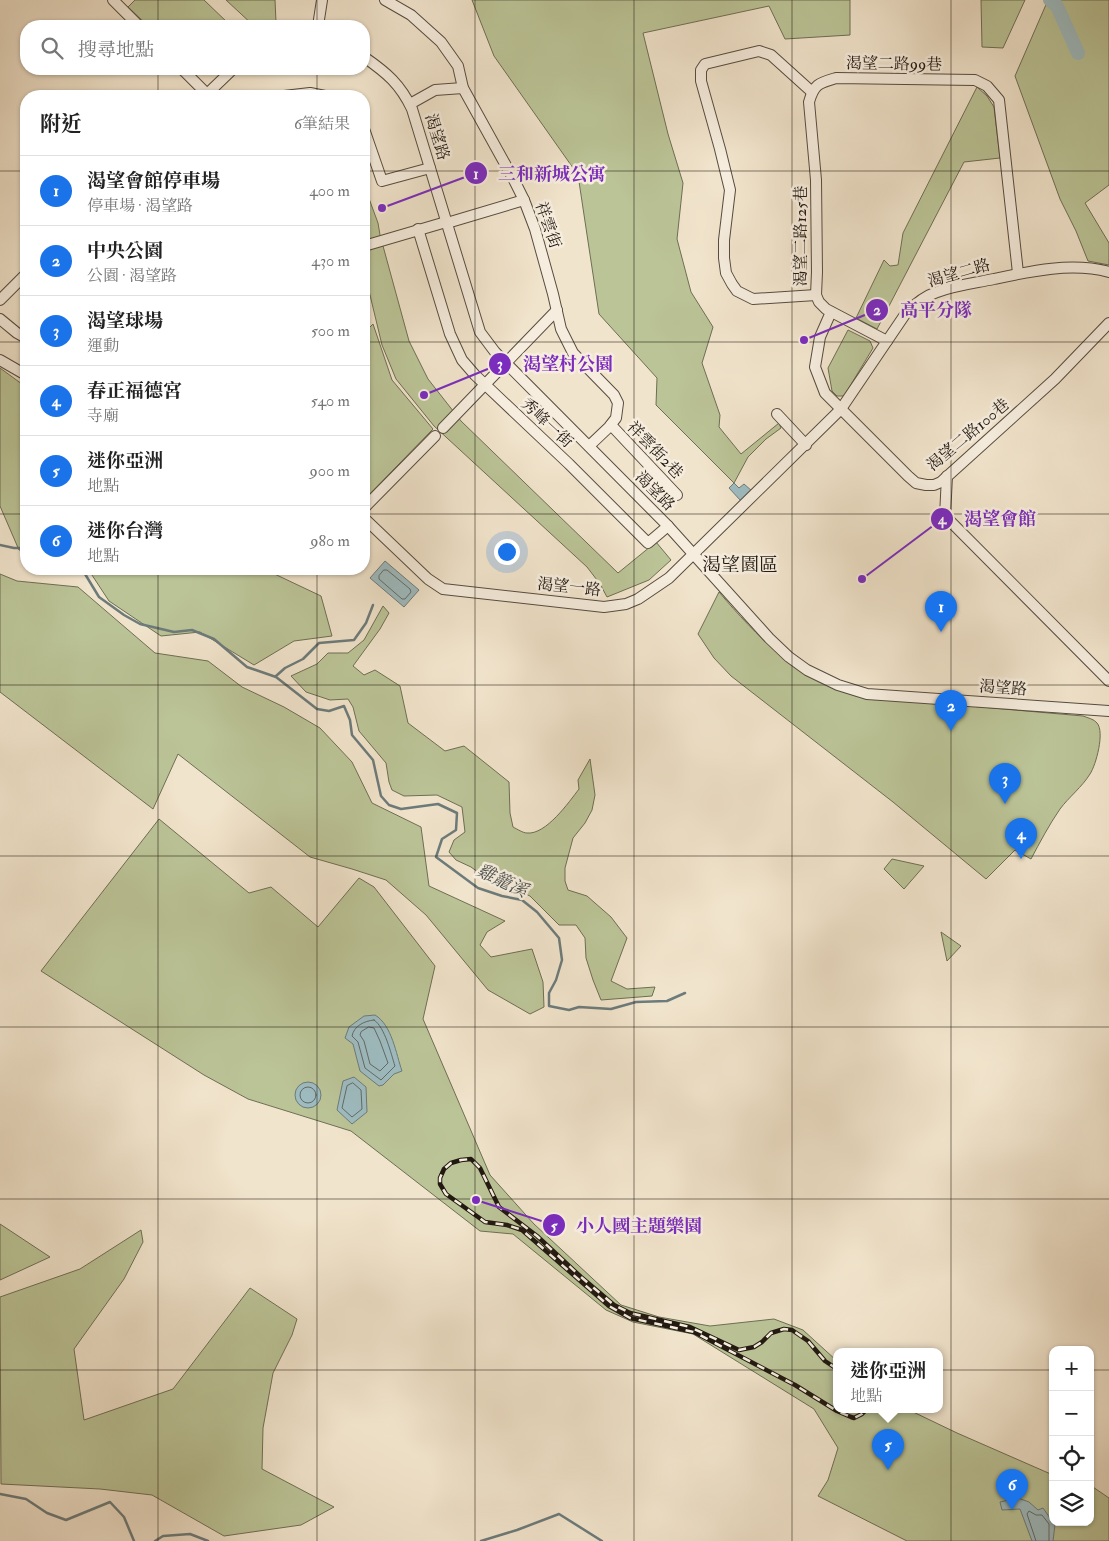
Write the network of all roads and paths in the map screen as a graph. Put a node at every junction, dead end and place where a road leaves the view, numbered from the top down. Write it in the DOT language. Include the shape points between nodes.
graph roads {
  1 [pos="113,0"];
  2 [pos="322,0"];
  3 [pos="385,0"];
  4 [pos="133,20"];
  5 [pos="319,20"];
  6 [pos="370,60"];
  7 [pos="188,75"];
  8 [pos="226,75"];
  9 [pos="463,88"];
  10 [pos="201,90"];
  11 [pos="213,90"];
  12 [pos="812,92"];
  13 [pos="410,104"];
  14 [pos="370,146"];
  15 [pos="430,168"];
  16 [pos="524,200"];
  17 [pos="447,222"];
  18 [pos="418,229"];
  19 [pos="370,244"];
  20 [pos="1109,272"];
  21 [pos="1018,273"];
  22 [pos="20,280"];
  23 [pos="816,295"];
  24 [pos="0,300"];
  25 [pos="557,310"];
  26 [pos="831,312"];
  27 [pos="0,318"];
  28 [pos="1109,324"];
  29 [pos="20,335"];
  30 [pos="887,341"];
  31 [pos="0,360"];
  32 [pos="506,363"];
  33 [pos="20,372"];
  34 [pos="485,385"];
  35 [pos="842,409"];
  36 [pos="777,414"];
  37 [pos="611,425"];
  38 [pos="443,428"];
  39 [pos="435,436"];
  40 [pos="806,445"];
  41 [pos="589,446"];
  42 [pos="948,476"];
  43 [pos="677,495"];
  44 [pos="370,502"];
  45 [pos="370,523"];
  46 [pos="668,526"];
  47 [pos="695,554"];
  48 [pos="1109,681"];
  49 [pos="1109,711"];
  1 -- 4 [label="street"];
  2 -- 5 [label="street"];
  3 -- 9 [label="street, 祥雲街" via="411,15 441,42 458,66"];
  6 -- 13 [label="street, 渴望路" via="388,74"];
  7 -- 10 [label="street"];
  8 -- 11 [label="street"];
  9 -- 13 [label="street" via="435,90"];
  9 -- 16 [label="street, 祥雲街"];
  12 -- 21 [label="street, 渴望二路99巷" via="817,84 836,78 975,80 987,86 999,100"];
  12 -- 23 [label="street, 渴望二路125巷" via="809,102 816,180"];
  12 -- 23 [label="street" via="771,55 759,51 705,64 701,70 701,82 730,190 724,240 726,273 737,291 753,299"];
  13 -- 15 [label="street, 渴望路"];
  14 -- 15 [label="street" via="382,181"];
  15 -- 17 [label="street, 渴望路"];
  16 -- 17 [label="street"];
  16 -- 25 [label="street, 祥雲街"];
  17 -- 18 [label="street"];
  17 -- 32 [label="street, 渴望路" via="480,332"];
  18 -- 19 [label="street"];
  18 -- 34 [label="street, 秀峰一街" via="450,334 462,360"];
  20 -- 21 [label="street, 渴望二路" via="1094,268 1066,268"];
  21 -- 30 [label="street, 渴望二路" via="936,292 916,303"];
  22 -- 24 [label="street"];
  23 -- 26 [label="street, 渴望二路125巷"];
  25 -- 32 [label="street"];
  25 -- 37 [label="street, 祥雲街" via="561,329 572,352 618,403 616,418"];
  26 -- 30 [label="street, 渴望二路125巷"];
  26 -- 35 [label="street, 渴望二路100巷" via="820,337 815,367 825,393"];
  27 -- 29 [label="street"];
  28 -- 42 [label="street, 渴望二路100巷" via="1055,380"];
  30 -- 35 [label="street, 渴望二路"];
  31 -- 33 [label="street"];
  32 -- 34 [label="street"];
  32 -- 41 [label="street, 渴望路"];
  34 -- 38 [label="street"];
  34 -- 46 [label="street, 秀峰一街" via="648,543"];
  35 -- 40 [label="street, 渴望一路"];
  35 -- 42 [label="street, 渴望二路100巷" via="916,483 934,485"];
  36 -- 40 [label="street"];
  37 -- 41 [label="street"];
  37 -- 43 [label="street, 祥雲街2巷"];
  39 -- 44 [label="street"];
  40 -- 47 [label="street, 渴望一路"];
  41 -- 46 [label="street, 渴望路"];
  42 -- 48 [label="street" via="945,516"];
  45 -- 47 [label="street, 渴望一路" via="443,589 492,590 604,607 638,599 669,578"];
  46 -- 47 [label="street, 渴望路"];
  47 -- 49 [label="street, 渴望路" via="789,657 838,685 867,694"];
}
